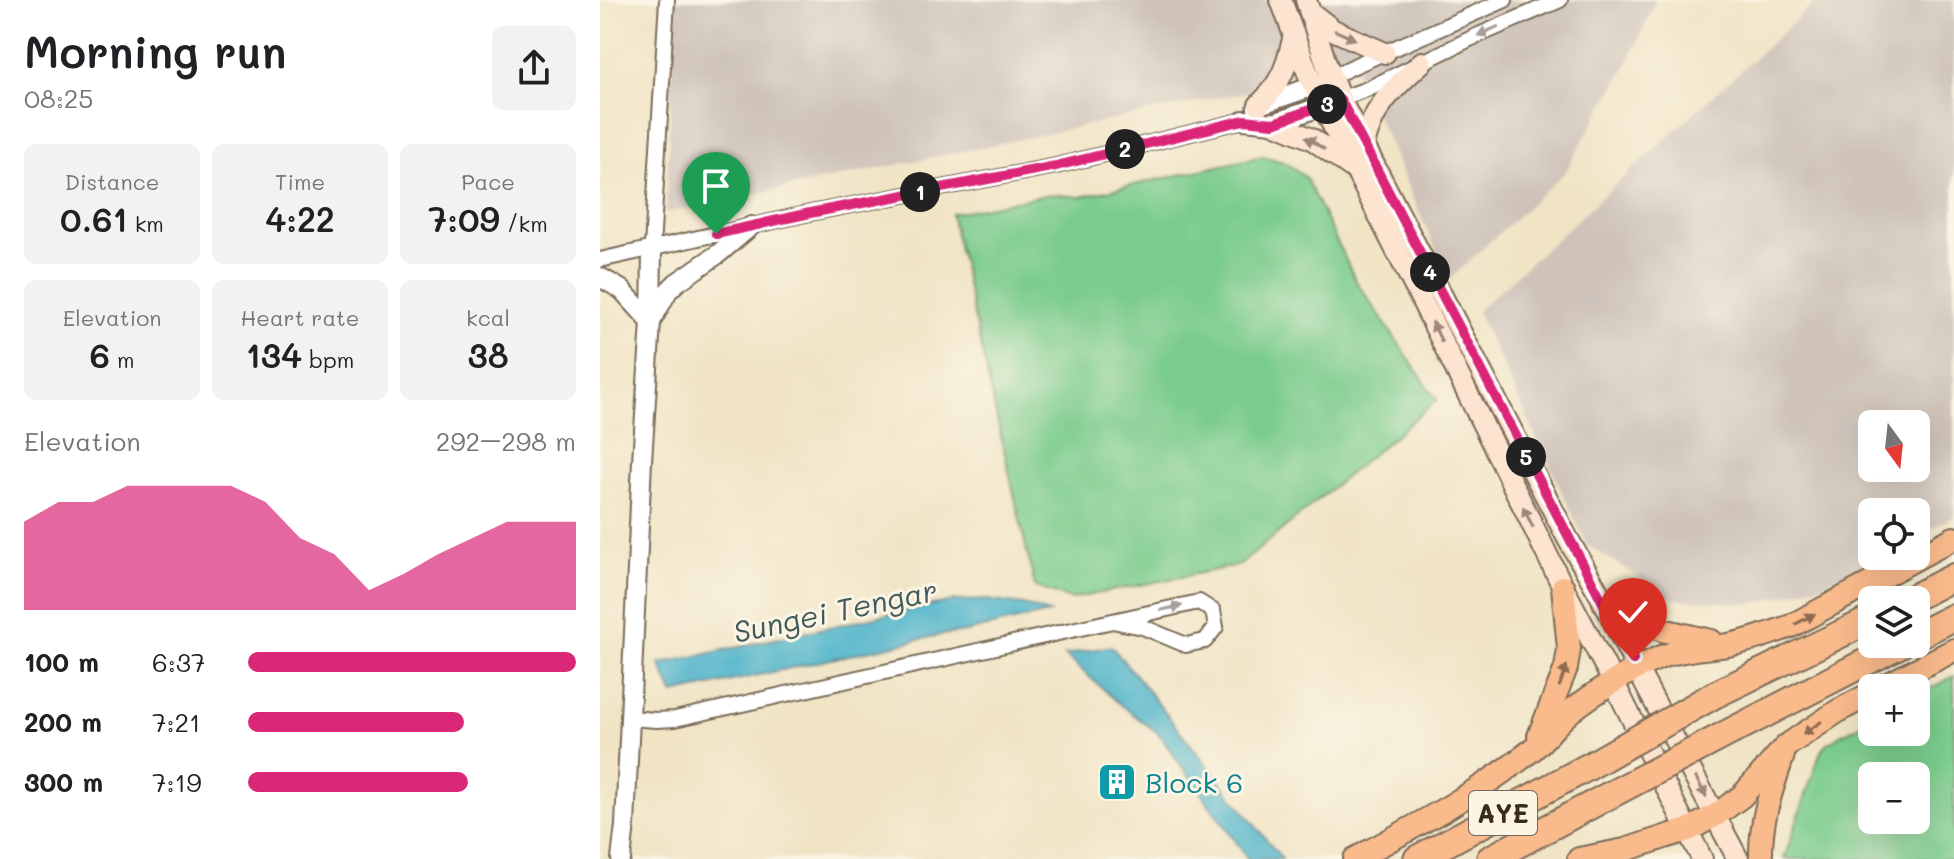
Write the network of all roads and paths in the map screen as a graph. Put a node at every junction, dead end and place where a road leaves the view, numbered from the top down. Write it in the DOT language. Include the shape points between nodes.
graph roads {
  1 [pos="667,0"];
  2 [pos="1281,0"];
  3 [pos="1505,0"];
  4 [pos="1560,0"];
  5 [pos="1308,6"];
  6 [pos="1294,35"];
  7 [pos="1385,53"];
  8 [pos="1422,62"];
  9 [pos="1322,82"];
  10 [pos="1331,103"];
  11 [pos="1259,105"];
  12 [pos="1244,120"];
  13 [pos="1274,123"];
  14 [pos="1364,145"];
  15 [pos="1354,169"];
  16 [pos="751,226"];
  17 [pos="652,248"];
  18 [pos="600,260"];
  19 [pos="600,277"];
  20 [pos="651,322"];
  21 [pos="1954,538"];
  22 [pos="1954,577"];
  23 [pos="1563,587"];
  24 [pos="1930,589"];
  25 [pos="1604,602"];
  26 [pos="1954,617"];
  27 [pos="1112,621"];
  28 [pos="1858,626"];
  29 [pos="1930,629"];
  30 [pos="1732,644"];
  31 [pos="1954,650"];
  32 [pos="1874,658"];
  33 [pos="1637,669"];
  34 [pos="1908,674"];
  35 [pos="1614,683"];
  36 [pos="1858,700"];
  37 [pos="630,718"];
  38 [pos="1786,746"];
  39 [pos="1534,749"];
  40 [pos="1716,815"];
  41 [pos="1688,830"];
  42 [pos="1625,850"];
  43 [pos="621,859"];
  44 [pos="1355,859"];
  45 [pos="1417,859"];
  46 [pos="1490,859"];
  47 [pos="1579,859"];
  48 [pos="1654,859"];
  49 [pos="1702,859"];
  50 [pos="1738,859"];
  51 [pos="1761,859"];
  1 -- 17 [label="street"];
  2 -- 6 [label="main road"];
  3 -- 7 [label="street"];
  4 -- 8 [label="street, one-way"];
  5 -- 7 [label="main road, one-way" via="1333,30"];
  5 -- 9 [label="main road"];
  6 -- 9 [label="main road"];
  6 -- 11 [label="main road" via="1282,78"];
  7 -- 9 [label="street"];
  8 -- 10 [label="street"];
  8 -- 14 [label="main road" via="1388,94"];
  9 -- 10 [label="main road"];
  9 -- 11 [label="street"];
  10 -- 13 [label="street"];
  10 -- 14 [label="main road"];
  10 -- 15 [label="main road"];
  11 -- 12 [label="street"];
  12 -- 13 [label="street"];
  12 -- 16 [label="street" via="1056,166"];
  15 -- 13 [label="main road, one-way" via="1312,139"];
  14 -- 25 [label="main road"];
  23 -- 15 [label="main road, one-way"];
  16 -- 17 [label="street"];
  16 -- 20 [label="street" via="676,283"];
  17 -- 18 [label="street"];
  17 -- 20 [label="street"];
  19 -- 20 [label="street" via="622,290"];
  20 -- 37 [label="street"];
  30 -- 21 [label="main road, one-way" via="1791,626"];
  22 -- 24 [label="highway"];
  23 -- 35 [label="main road"];
  39 -- 23 [label="main road, one-way" via="1566,668 1569,639"];
  25 -- 30 [label="main road" via="1668,632"];
  25 -- 33 [label="main road"];
  26 -- 29 [label="highway"];
  27 -- 27 [label="street, one-way" via="1199,602 1213,611 1216,627 1205,641 1186,645"];
  27 -- 37 [label="street" via="675,719"];
  28 -- 45 [label="highway, AYE, bridge" via="1714,695"];
  30 -- 33 [label="main road" via="1681,651"];
  31 -- 34 [label="main road"];
  32 -- 46 [label="highway, AYE, bridge"];
  33 -- 35 [label="main road"];
  33 -- 40 [label="main road, one-way"];
  35 -- 39 [label="main road" via="1569,712"];
  35 -- 41 [label="main road"];
  36 -- 38 [label="main road, one-way"];
  37 -- 43 [label="street"];
  38 -- 40 [label="main road" via="1742,796"];
  38 -- 51 [label="main road" via="1764,810"];
  39 -- 44 [label="main road" via="1463,799"];
  40 -- 41 [label="main road"];
  40 -- 50 [label="main road"];
  41 -- 42 [label="main road"];
  41 -- 49 [label="main road"];
  42 -- 47 [label="main road"];
  42 -- 48 [label="main road"];
}
